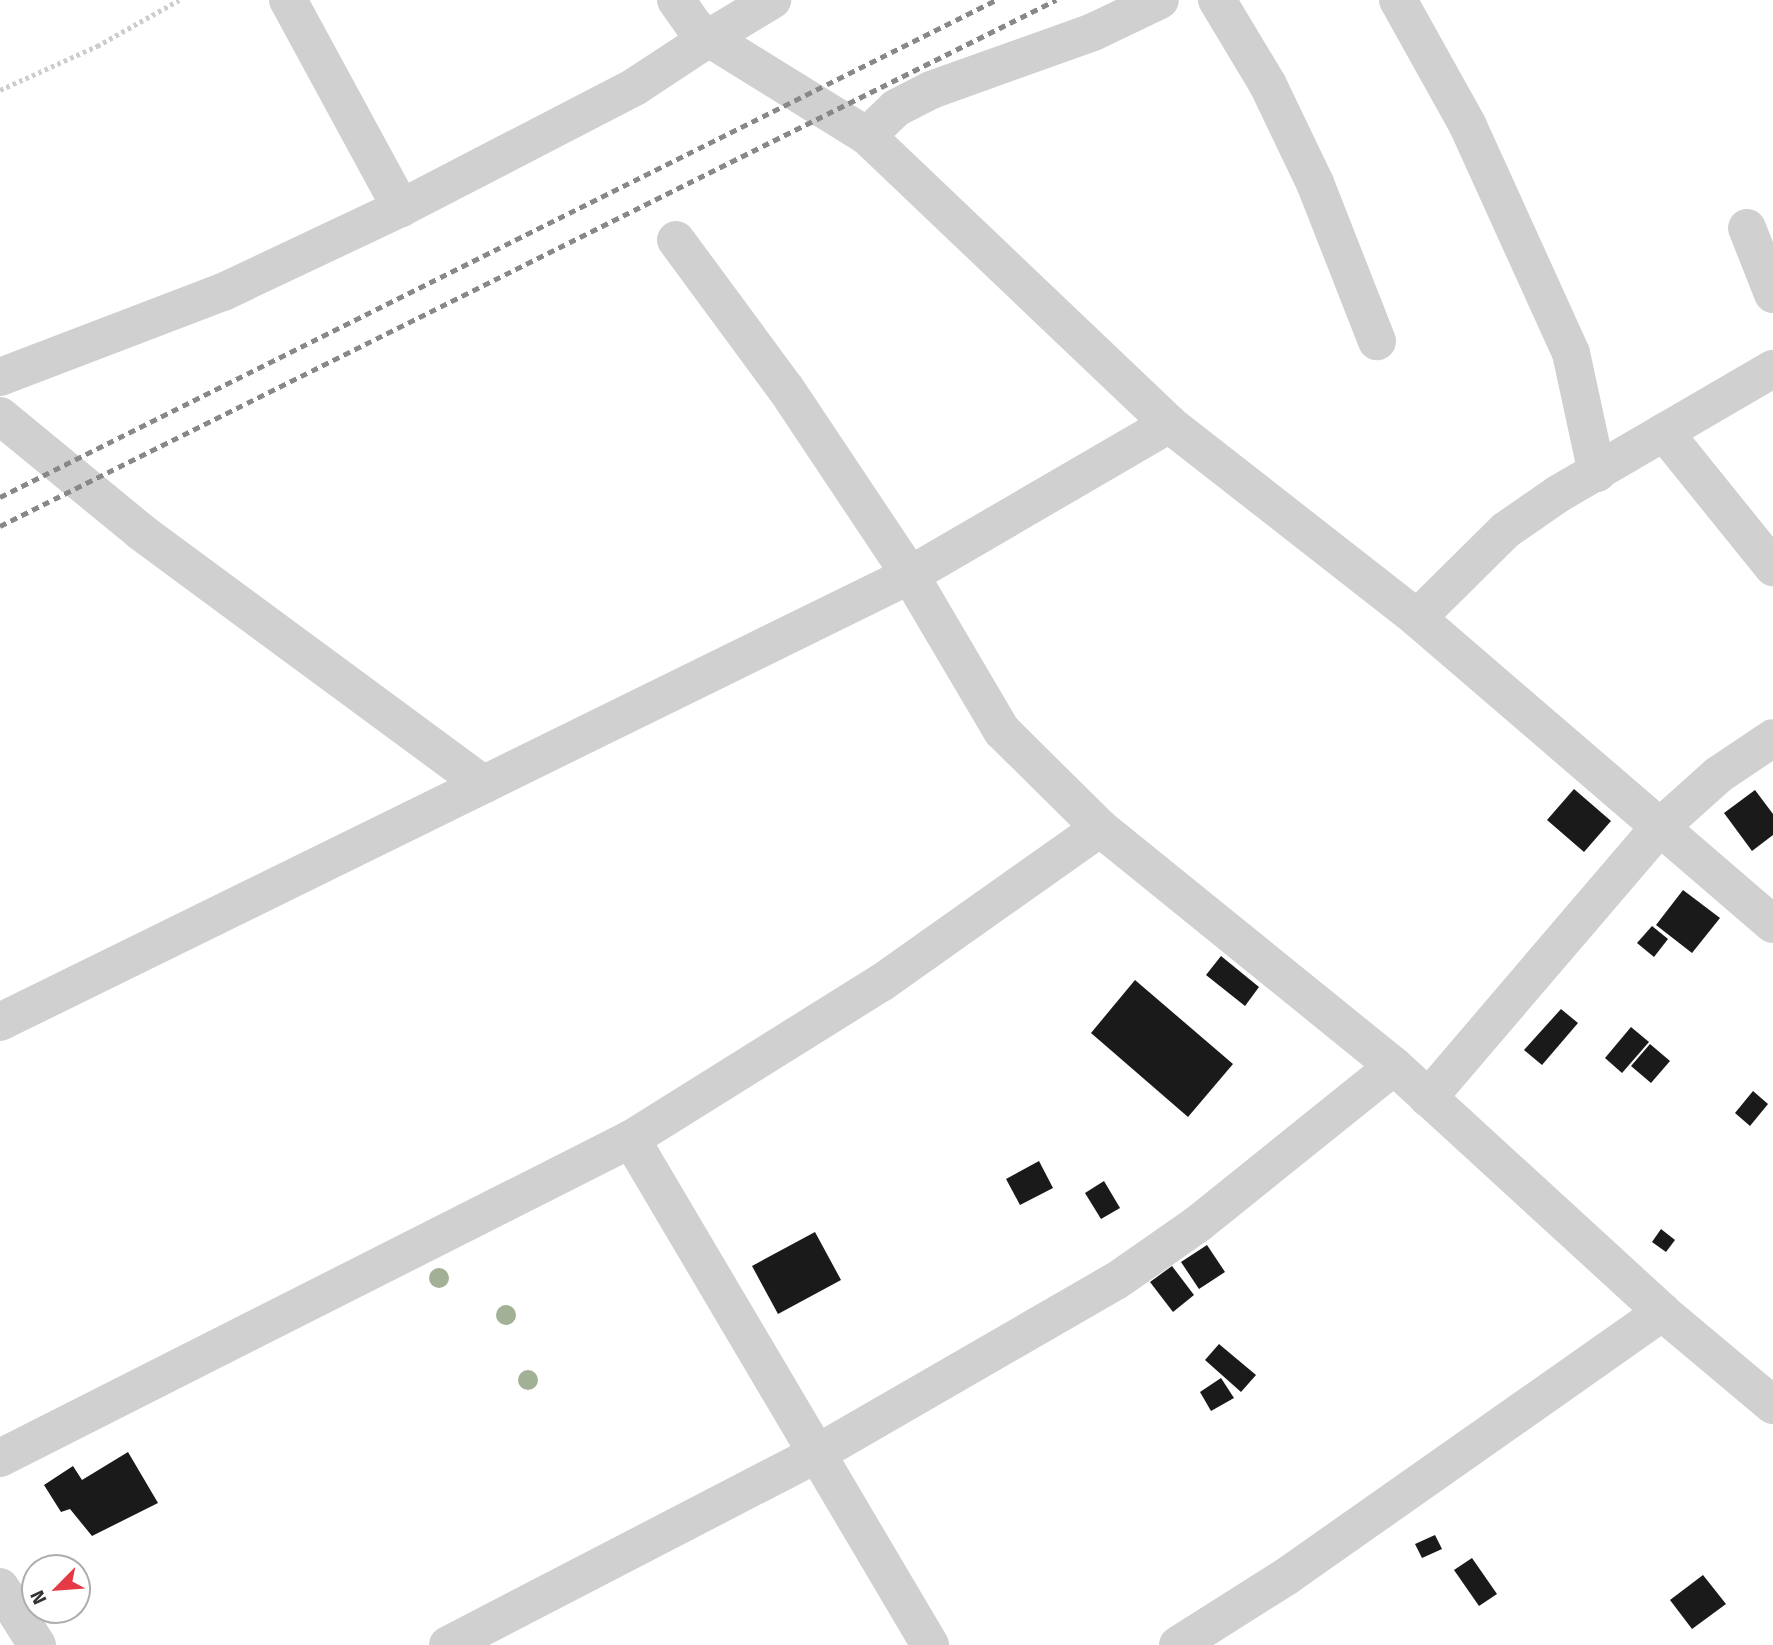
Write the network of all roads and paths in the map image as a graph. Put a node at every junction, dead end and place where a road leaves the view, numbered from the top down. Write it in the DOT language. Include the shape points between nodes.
graph roads {
  1 [pos="179,0"];
  2 [pos="288,0"];
  3 [pos="676,0"];
  4 [pos="772,0"];
  5 [pos="1160,0"];
  6 [pos="1217,0"];
  7 [pos="1398,0"];
  8 [pos="709,38"];
  9 [pos="0,90"];
  10 [pos="867,136"];
  11 [pos="401,208"];
  12 [pos="1747,228"];
  13 [pos="676,240"];
  14 [pos="1773,294"];
  15 [pos="1377,341"];
  16 [pos="1773,369"];
  17 [pos="0,377"];
  18 [pos="0,416"];
  19 [pos="1169,424"];
  20 [pos="1664,432"];
  21 [pos="1597,473"];
  22 [pos="1773,567"];
  23 [pos="909,575"];
  24 [pos="1417,618"];
  25 [pos="1773,738"];
  26 [pos="484,785"];
  27 [pos="1100,828"];
  28 [pos="1659,828"];
  29 [pos="1773,924"];
  30 [pos="0,1023"];
  31 [pos="1394,1066"];
  32 [pos="1428,1098"];
  33 [pos="631,1139"];
  34 [pos="1662,1312"];
  35 [pos="1773,1405"];
  36 [pos="816,1454"];
  37 [pos="0,1458"];
  38 [pos="0,1587"];
  39 [pos="37,1645"];
  40 [pos="448,1645"];
  41 [pos="930,1645"];
  42 [pos="1178,1645"];
  1 -- 9 [label="path" via="97,46"];
  2 -- 11 [label="street"];
  3 -- 8 [label="street"];
  4 -- 8 [label="street"];
  5 -- 10 [label="street" via="1093,32 931,90 896,107"];
  6 -- 15 [label="street" via="1268,85 1315,183"];
  7 -- 21 [label="street" via="1468,126 1571,353"];
  8 -- 10 [label="street"];
  8 -- 11 [label="street" via="636,86"];
  10 -- 19 [label="street"];
  11 -- 17 [label="street" via="222,292"];
  12 -- 14 [label="street"];
  13 -- 23 [label="street" via="786,389"];
  16 -- 20 [label="street"];
  18 -- 26 [label="street" via="141,532"];
  19 -- 23 [label="street"];
  19 -- 24 [label="street"];
  20 -- 21 [label="street"];
  20 -- 22 [label="street"];
  21 -- 24 [label="street" via="1506,530"];
  23 -- 26 [label="street"];
  23 -- 27 [label="street" via="1002,731"];
  24 -- 28 [label="street"];
  25 -- 28 [label="street" via="1718,775"];
  26 -- 30 [label="street"];
  27 -- 31 [label="street"];
  27 -- 33 [label="street" via="881,983"];
  28 -- 29 [label="street"];
  28 -- 32 [label="street"];
  31 -- 32 [label="street"];
  31 -- 36 [label="street" via="1199,1223 1116,1282"];
  32 -- 34 [label="street"];
  33 -- 36 [label="street"];
  33 -- 37 [label="street"];
  34 -- 35 [label="street"];
  34 -- 42 [label="street" via="1287,1576"];
  36 -- 40 [label="street"];
  36 -- 41 [label="street"];
  38 -- 39 [label="street"];
}
